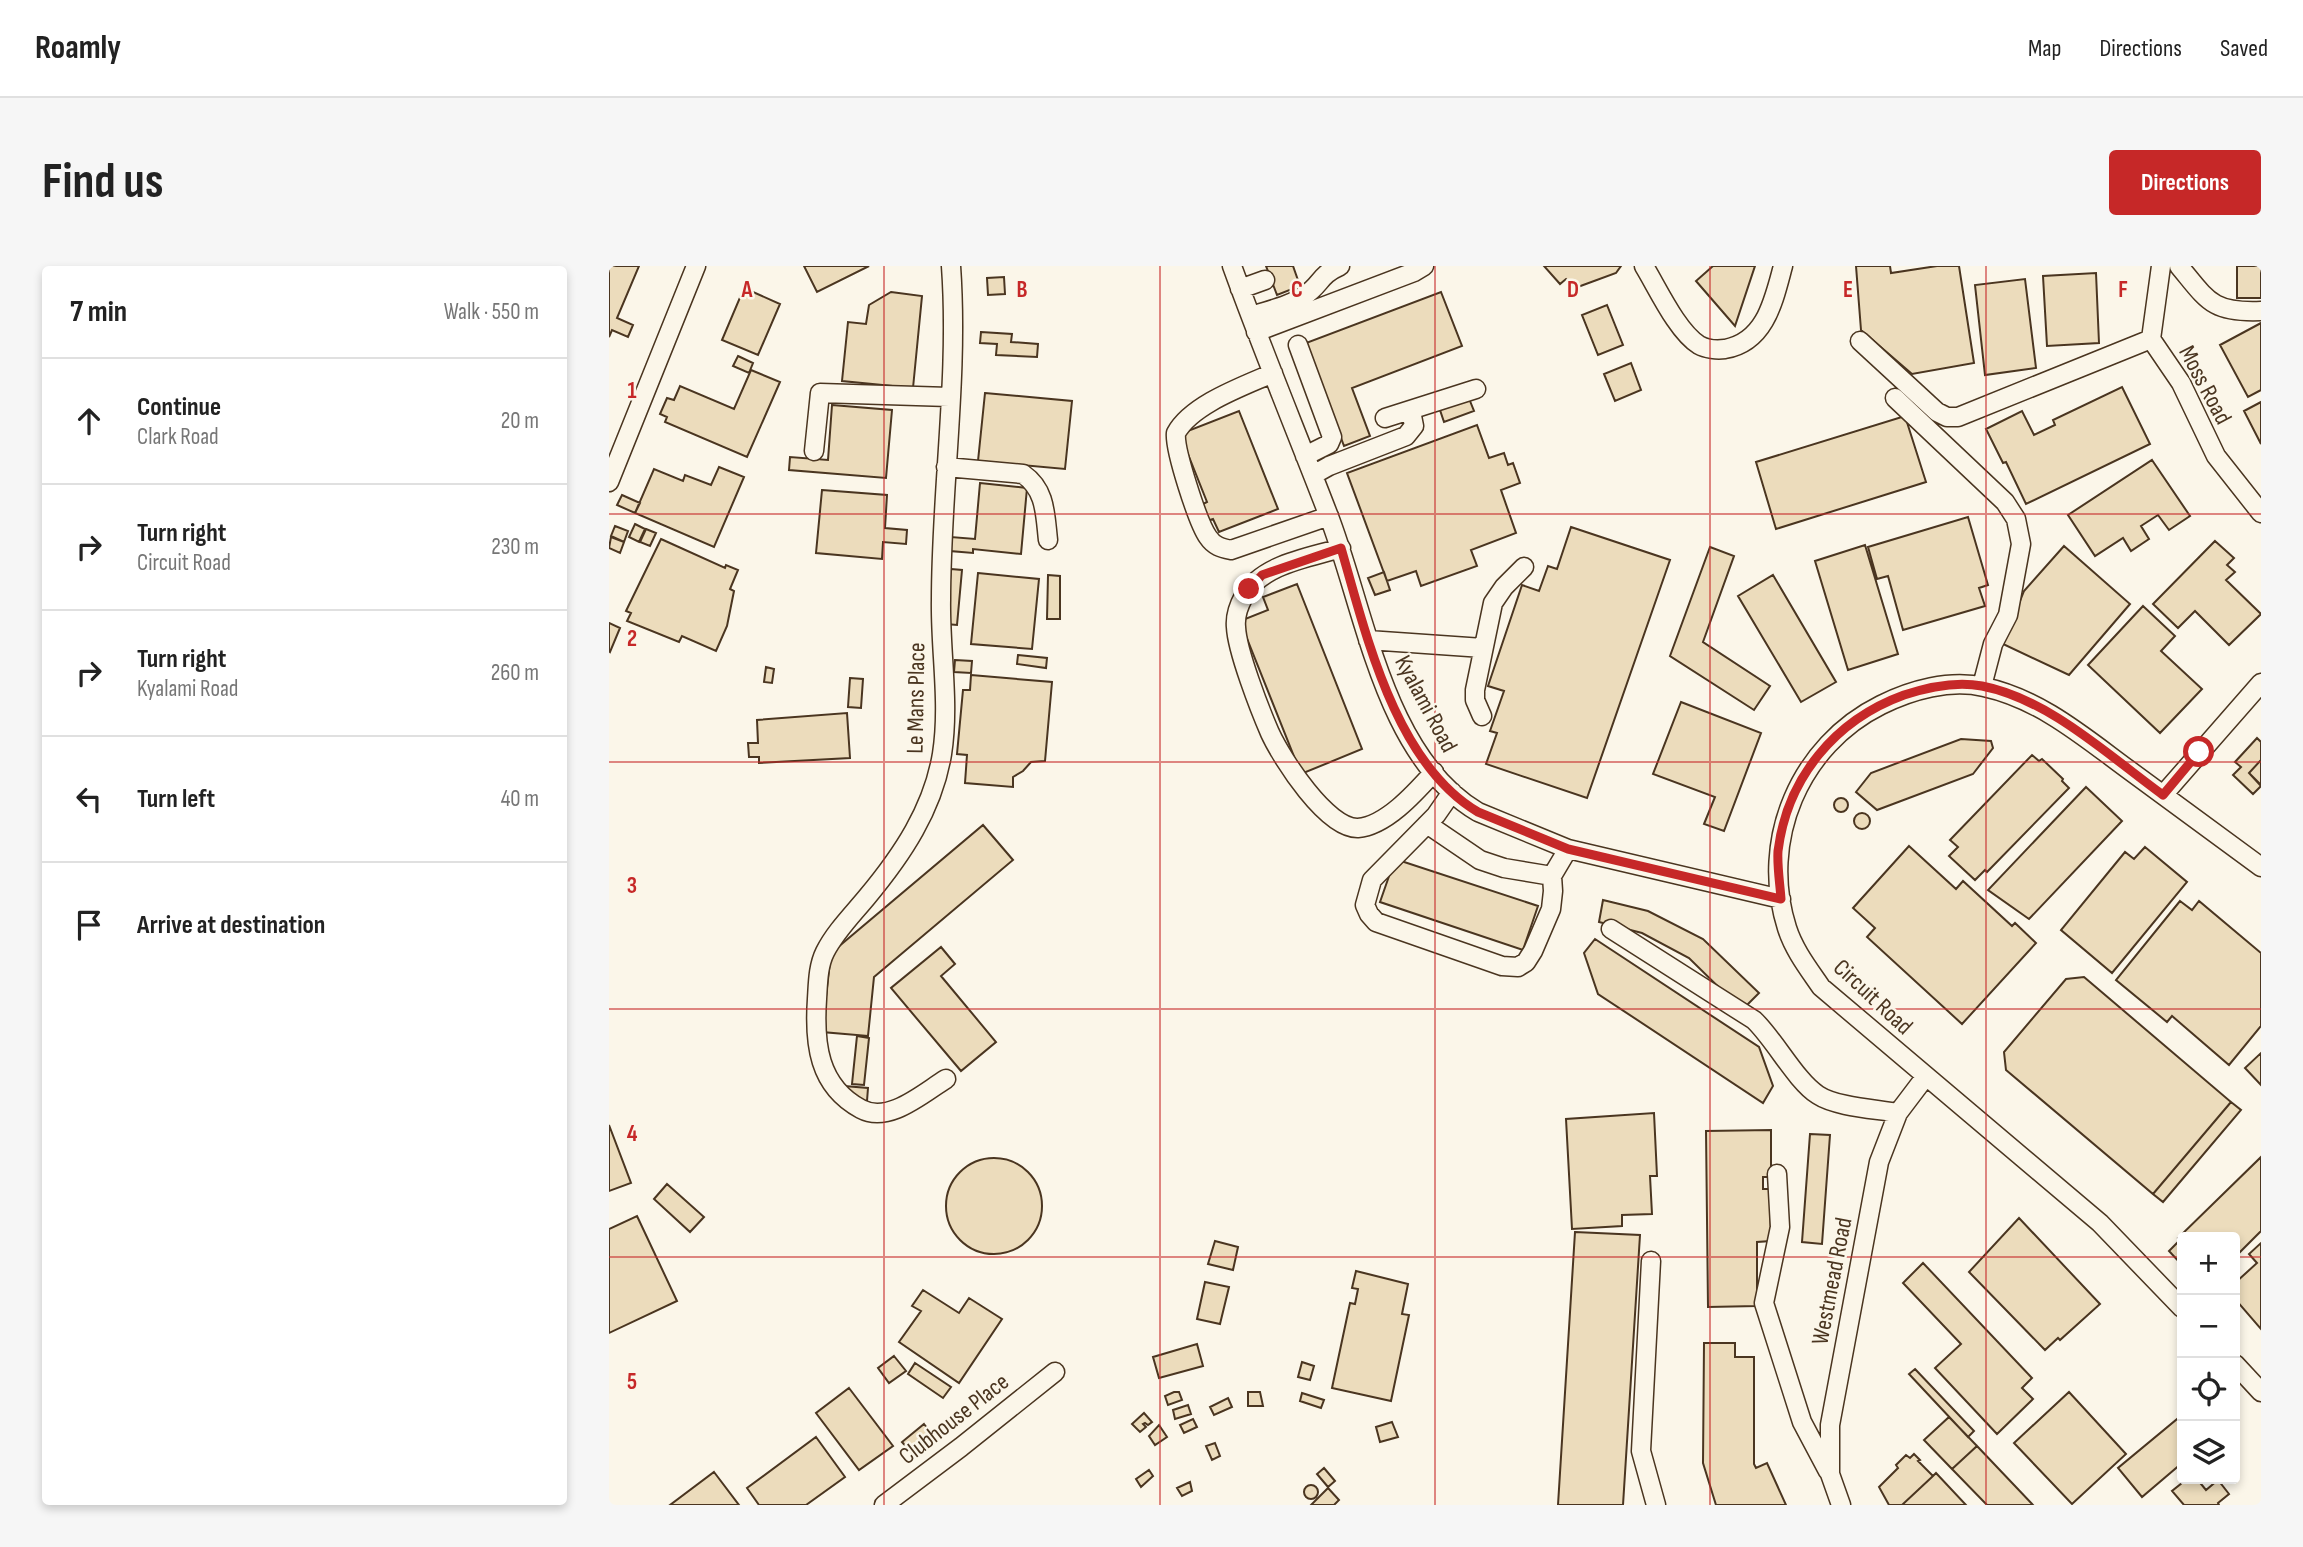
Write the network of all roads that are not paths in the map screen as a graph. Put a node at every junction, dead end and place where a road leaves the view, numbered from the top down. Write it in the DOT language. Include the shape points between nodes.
graph roads {
  1 [pos="696,266"];
  2 [pos="951,266"];
  3 [pos="1232,266"];
  4 [pos="1340,266"];
  5 [pos="1424,266"];
  6 [pos="1644,266"];
  7 [pos="1783,266"];
  8 [pos="2161,266"];
  9 [pos="2179,266"];
  10 [pos="1265,279"];
  11 [pos="1240,289"];
  12 [pos="2261,310"];
  13 [pos="1253,324"];
  14 [pos="2151,339"];
  15 [pos="1860,341"];
  16 [pos="1298,345"];
  17 [pos="1273,373"];
  18 [pos="1476,389"];
  19 [pos="949,397"];
  20 [pos="1895,397"];
  21 [pos="1411,411"];
  22 [pos="1385,418"];
  23 [pos="814,451"];
  24 [pos="1305,456"];
  25 [pos="946,467"];
  26 [pos="1313,475"];
  27 [pos="609,482"];
  28 [pos="2261,513"];
  29 [pos="1329,516"];
  30 [pos="1048,540"];
  31 [pos="1341,548"];
  32 [pos="1524,567"];
  33 [pos="1368,640"];
  34 [pos="1483,648"];
  35 [pos="2261,683"];
  36 [pos="1982,686"];
  37 [pos="1482,716"];
  38 [pos="1434,772"];
  39 [pos="1452,792"];
  40 [pos="2163,795"];
  41 [pos="1427,824"];
  42 [pos="1568,849"];
  43 [pos="2261,867"];
  44 [pos="1552,876"];
  45 [pos="1781,899"];
  46 [pos="1611,929"];
  47 [pos="1926,1076"];
  48 [pos="946,1079"];
  49 [pos="1898,1113"];
  50 [pos="1777,1174"];
  51 [pos="1651,1261"];
  52 [pos="2177,1303"];
  53 [pos="2240,1369"];
  54 [pos="1055,1372"];
  55 [pos="2261,1392"];
  56 [pos="1830,1474"];
  57 [pos="884,1505"];
  58 [pos="1656,1505"];
  59 [pos="1841,1505"];
  1 -- 27 [label="lane"];
  2 -- 19 [label="lane, Le Mans Place"];
  3 -- 11 [label="lane, Kyalami Road"];
  4 -- 13 [label="lane" via="1301,298"];
  5 -- 13 [label="lane"];
  6 -- 7 [label="lane" via="1684,330 1700,346 1716,350 1746,341 1761,326"];
  8 -- 14 [label="lane, Moss Road"];
  9 -- 12 [label="lane" via="2212,305"];
  10 -- 11 [label="lane"];
  11 -- 13 [label="lane, Kyalami Road"];
  13 -- 17 [label="lane, Kyalami Road"];
  14 -- 15 [label="lane" via="1958,417 1937,412"];
  14 -- 28 [label="lane, Moss Road" via="2181,383 2216,456"];
  16 -- 24 [label="lane" via="1332,437 1329,444"];
  17 -- 24 [label="lane, Kyalami Road"];
  17 -- 29 [label="lane" via="1190,416 1176,433 1204,530 1215,545 1231,550"];
  18 -- 21 [label="lane"];
  19 -- 23 [label="lane" via="820,393"];
  19 -- 25 [label="lane, Le Mans Place"];
  20 -- 36 [label="lane" via="2005,502 2016,519 2021,544 2008,615 1993,644"];
  21 -- 22 [label="lane"];
  21 -- 26 [label="lane" via="1414,426 1406,436"];
  24 -- 26 [label="lane, Kyalami Road"];
  25 -- 30 [label="lane" via="1023,474 1033,481 1043,500"];
  25 -- 48 [label="lane, Le Mans Place" via="941,600 943,746 938,779 905,848 826,951 818,977 816,1021 820,1060 832,1083 841,1097 864,1111 889,1112"];
  26 -- 29 [label="lane, Kyalami Road"];
  29 -- 31 [label="lane, Kyalami Road"];
  31 -- 33 [label="lane, Kyalami Road"];
  31 -- 38 [label="lane" via="1262,575 1237,613 1243,655 1271,735 1305,788 1335,820 1357,828 1378,822 1409,800"];
  32 -- 34 [label="lane" via="1493,603"];
  33 -- 34 [label="lane"];
  33 -- 38 [label="lane, Kyalami Road" via="1386,692"];
  34 -- 37 [label="lane" via="1475,690"];
  35 -- 40 [label="lane"];
  36 -- 40 [label="lane, Circuit Road" via="2040,707"];
  36 -- 45 [label="lane, Circuit Road" via="1924,688 1859,716 1834,737 1797,787 1786,817 1778,853"];
  38 -- 39 [label="lane, Kyalami Road"];
  39 -- 41 [label="lane"];
  39 -- 42 [label="lane, Kyalami Road" via="1478,812"];
  40 -- 43 [label="lane, Circuit Road"];
  41 -- 44 [label="lane" via="1481,860"];
  41 -- 44 [label="lane" via="1372,880 1365,905 1376,922 1502,966 1518,967 1533,951 1551,909"];
  42 -- 44 [label="lane"];
  42 -- 45 [label="lane, Kyalami Road"];
  45 -- 47 [label="lane, Circuit Road" via="1791,937 1821,987"];
  46 -- 49 [label="lane" via="1754,1020 1818,1095"];
  47 -- 49 [label="lane, Westmead Road"];
  47 -- 52 [label="lane, Circuit Road" via="2100,1223"];
  49 -- 56 [label="lane, Westmead Road" via="1879,1162 1830,1425"];
  50 -- 56 [label="lane" via="1780,1227 1764,1303 1802,1422"];
  51 -- 58 [label="lane" via="1641,1451"];
  53 -- 55 [label="lane"];
  54 -- 57 [label="lane, Clubhouse Place"];
  56 -- 59 [label="lane, Westmead Road"];
}
